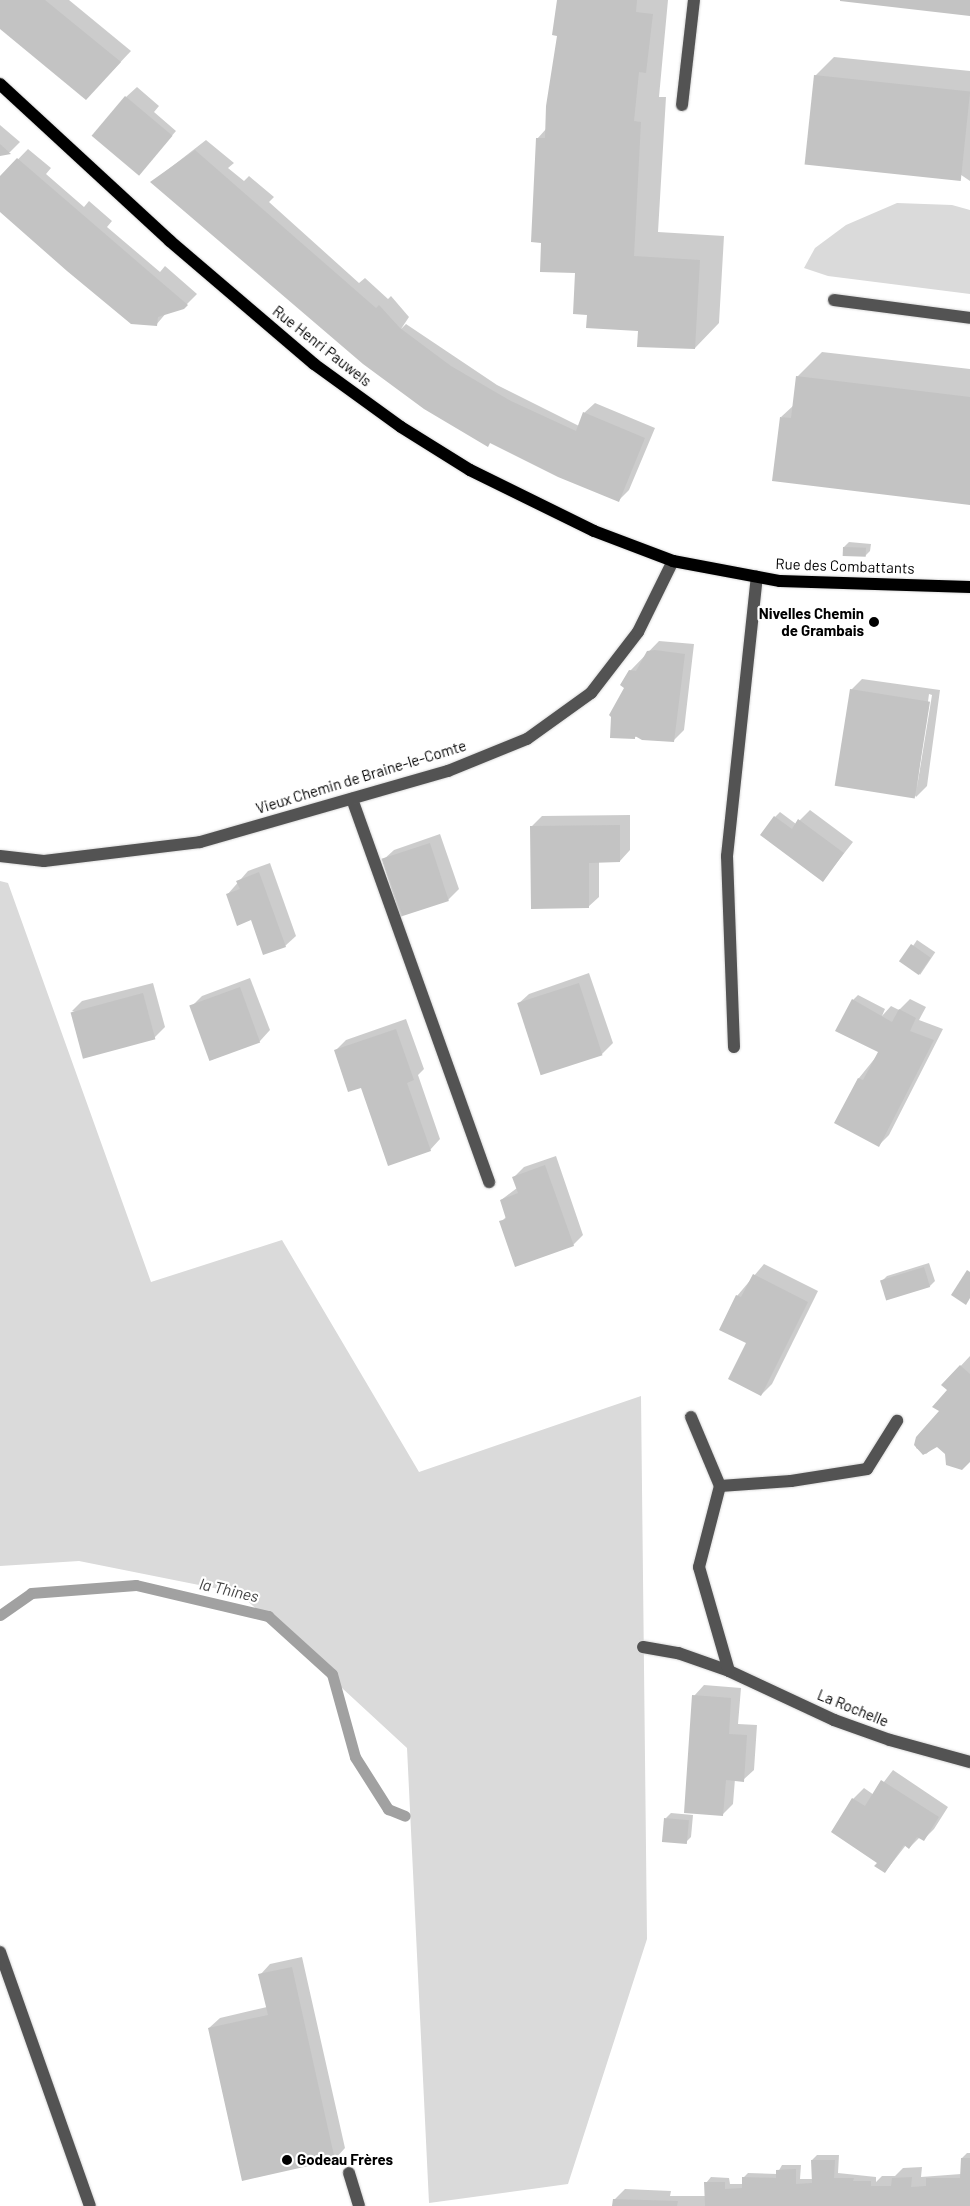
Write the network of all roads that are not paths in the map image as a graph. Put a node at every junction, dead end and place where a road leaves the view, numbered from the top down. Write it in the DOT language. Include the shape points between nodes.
graph roads {
  1 [pos="694,0"];
  2 [pos="0,84"];
  3 [pos="682,105"];
  4 [pos="834,300"];
  5 [pos="970,318"];
  6 [pos="673,561"];
  7 [pos="718,572"];
  8 [pos="757,577"];
  9 [pos="970,587"];
  10 [pos="352,799"];
  11 [pos="0,856"];
  12 [pos="734,1047"];
  13 [pos="489,1182"];
  14 [pos="691,1417"];
  15 [pos="897,1420"];
  16 [pos="720,1486"];
  17 [pos="643,1647"];
  18 [pos="729,1671"];
  19 [pos="970,1762"];
  20 [pos="0,1952"];
  21 [pos="348,2173"];
  22 [pos="90,2206"];
  23 [pos="358,2206"];
  1 -- 3 [label="street"];
  2 -- 6 [label="main road, Rue Henri Pauwels" via="170,241 291,345 393,421 470,470 594,531"];
  4 -- 5 [label="street"];
  6 -- 7 [label="main road, Rue Henri Pauwels"];
  6 -- 10 [label="street, Vieux Chemin de Braine-le-Comte" via="638,632 592,693 528,739 448,771"];
  7 -- 8 [label="main road, Rue des Combattants"];
  8 -- 9 [label="main road, Rue des Combattants" via="780,581"];
  8 -- 12 [label="street" via="727,856"];
  10 -- 11 [label="street, Vieux Chemin de Braine-le-Comte" via="200,842 44,861"];
  10 -- 13 [label="street"];
  14 -- 16 [label="street"];
  15 -- 16 [label="street" via="866,1468 791,1481"];
  16 -- 18 [label="street" via="699,1567"];
  17 -- 18 [label="street, La Rochelle" via="678,1654"];
  18 -- 19 [label="street, La Rochelle" via="834,1720 890,1740"];
  20 -- 22 [label="street"];
  21 -- 23 [label="street"];
}
